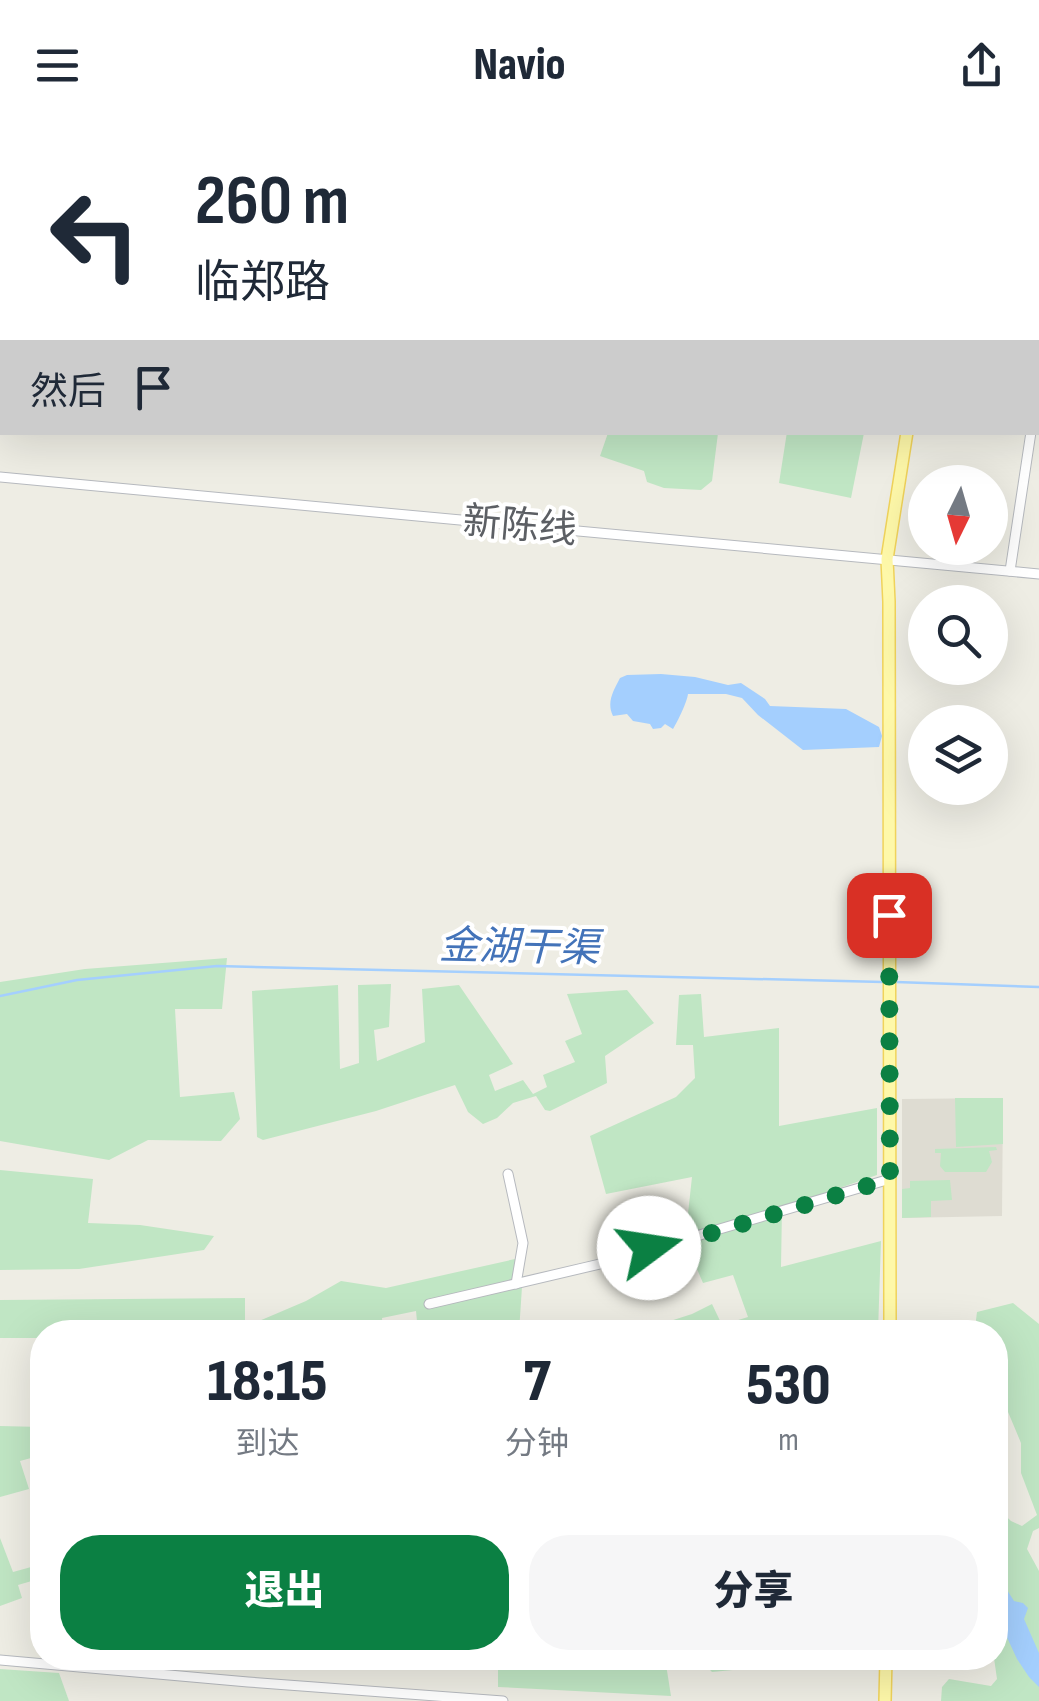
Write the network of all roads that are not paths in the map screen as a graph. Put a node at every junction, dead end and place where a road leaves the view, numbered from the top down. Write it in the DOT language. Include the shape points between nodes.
graph roads {
  1 [pos="907,435"];
  2 [pos="1031,435"];
  3 [pos="0,477"];
  4 [pos="887,559"];
  5 [pos="1010,571"];
  6 [pos="1039,574"];
  7 [pos="508,1174"];
  8 [pos="890,1179"];
  9 [pos="516,1284"];
  10 [pos="429,1304"];
  11 [pos="890,1320"];
  12 [pos="0,1660"];
  13 [pos="30,1663"];
  14 [pos="113,1670"];
  15 [pos="886,1670"];
  16 [pos="504,1701"];
  17 [pos="885,1701"];
  1 -- 4 [label="main road"];
  2 -- 5 [label="street"];
  3 -- 4 [label="street, 新陈线"];
  4 -- 5 [label="street, 新陈线"];
  4 -- 8 [label="main road"];
  5 -- 6 [label="street, 新陈线"];
  7 -- 9 [label="street" via="522,1243"];
  8 -- 9 [label="street"];
  8 -- 11 [label="main road"];
  9 -- 10 [label="street"];
  12 -- 13 [label="street"];
  14 -- 16 [label="street"];
  15 -- 17 [label="main road"];
}
